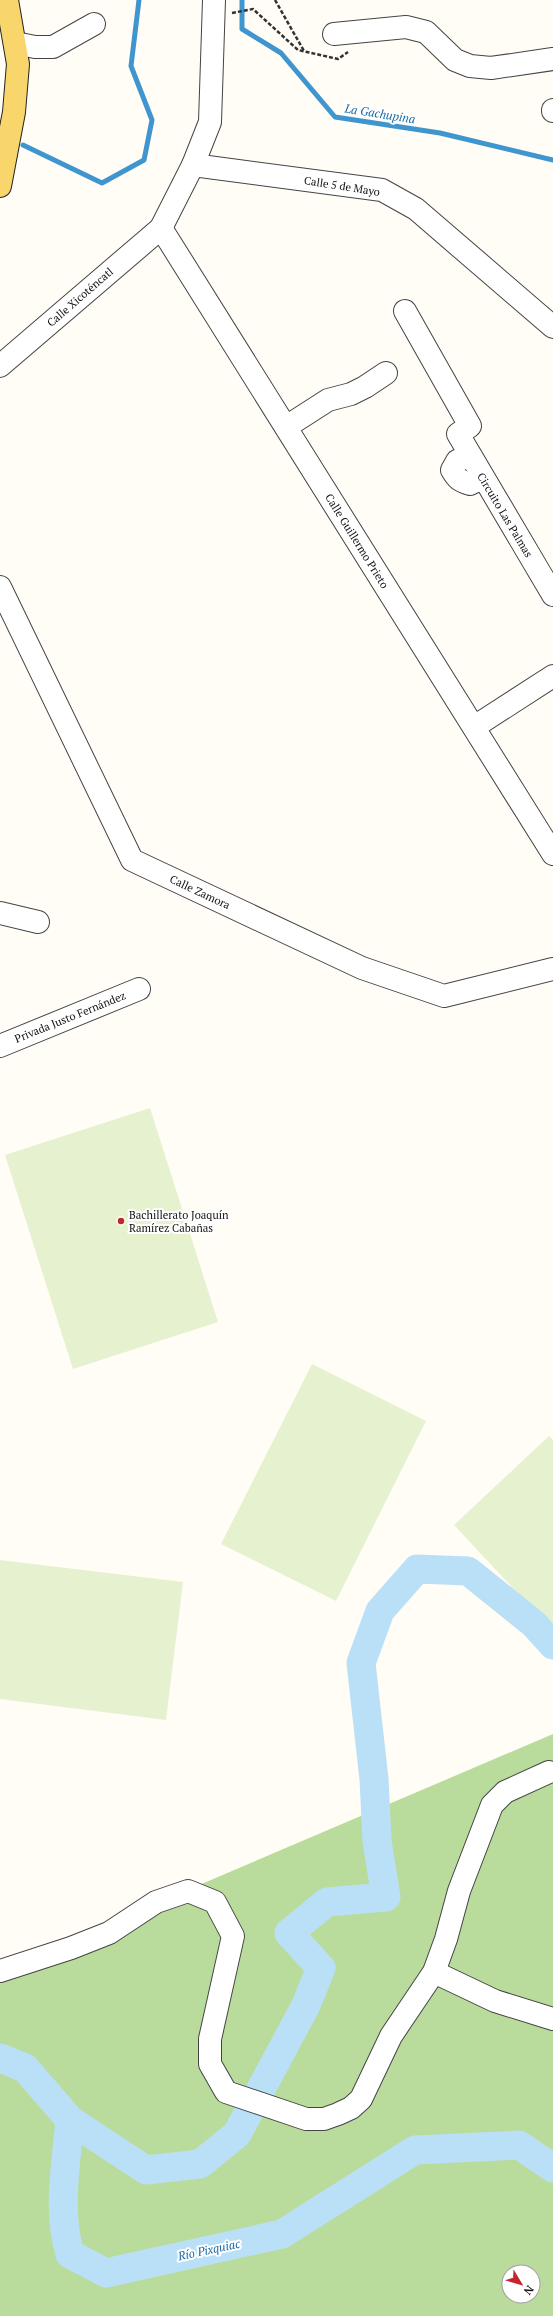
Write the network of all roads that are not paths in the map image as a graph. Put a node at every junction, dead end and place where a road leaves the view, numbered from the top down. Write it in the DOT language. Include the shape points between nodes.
graph roads {
  1 [pos="7,0"];
  2 [pos="218,13"];
  3 [pos="94,24"];
  4 [pos="334,34"];
  5 [pos="15,43"];
  6 [pos="553,59"];
  7 [pos="192,165"];
  8 [pos="1,184"];
  9 [pos="161,228"];
  10 [pos="404,311"];
  11 [pos="548,323"];
  12 [pos="0,366"];
  13 [pos="386,373"];
  14 [pos="286,428"];
  15 [pos="0,587"];
  16 [pos="553,595"];
  17 [pos="553,676"];
  18 [pos="474,727"];
  19 [pos="553,854"];
  20 [pos="0,913"];
  21 [pos="38,922"];
  22 [pos="553,969"];
  23 [pos="139,989"];
  24 [pos="0,1046"];
  25 [pos="549,1772"];
  26 [pos="0,1971"];
  27 [pos="434,1972"];
  28 [pos="550,2016"];
  1 -- 5 [label="main road"];
  2 -- 7 [label="street" via="211,54 210,122"];
  3 -- 5 [label="street" via="53,47"];
  4 -- 6 [label="street" via="406,26 426,32 455,60 470,66 492,68"];
  5 -- 8 [label="main road" via="18,64 14,112"];
  7 -- 9 [label="street"];
  7 -- 11 [label="street, Calle 5 de Mayo" via="382,190 416,209"];
  9 -- 12 [label="street, Calle Xicoténcatl"];
  9 -- 14 [label="street, Calle Guillermo Prieto"];
  10 -- 16 [label="street, Circuito Las Palmas" via="470,426 458,434"];
  13 -- 14 [label="street" via="351,394 328,400"];
  14 -- 18 [label="street, Calle Guillermo Prieto"];
  15 -- 22 [label="street, Calle Zamora" via="132,860 362,968 444,996"];
  17 -- 18 [label="street"];
  18 -- 19 [label="street, Calle Guillermo Prieto"];
  20 -- 21 [label="street"];
  23 -- 24 [label="street, Privada Justo Fernández"];
  25 -- 27 [label="street" via="505,1792 492,1805 459,1891"];
  26 -- 27 [label="street" via="109,1933 156,1902 188,1891 215,1902 232,1936 210,2039 210,2064 226,2092 306,2119 324,2119 352,2108 365,2092 391,2036"];
  27 -- 28 [label="street" via="495,2001"];
}
